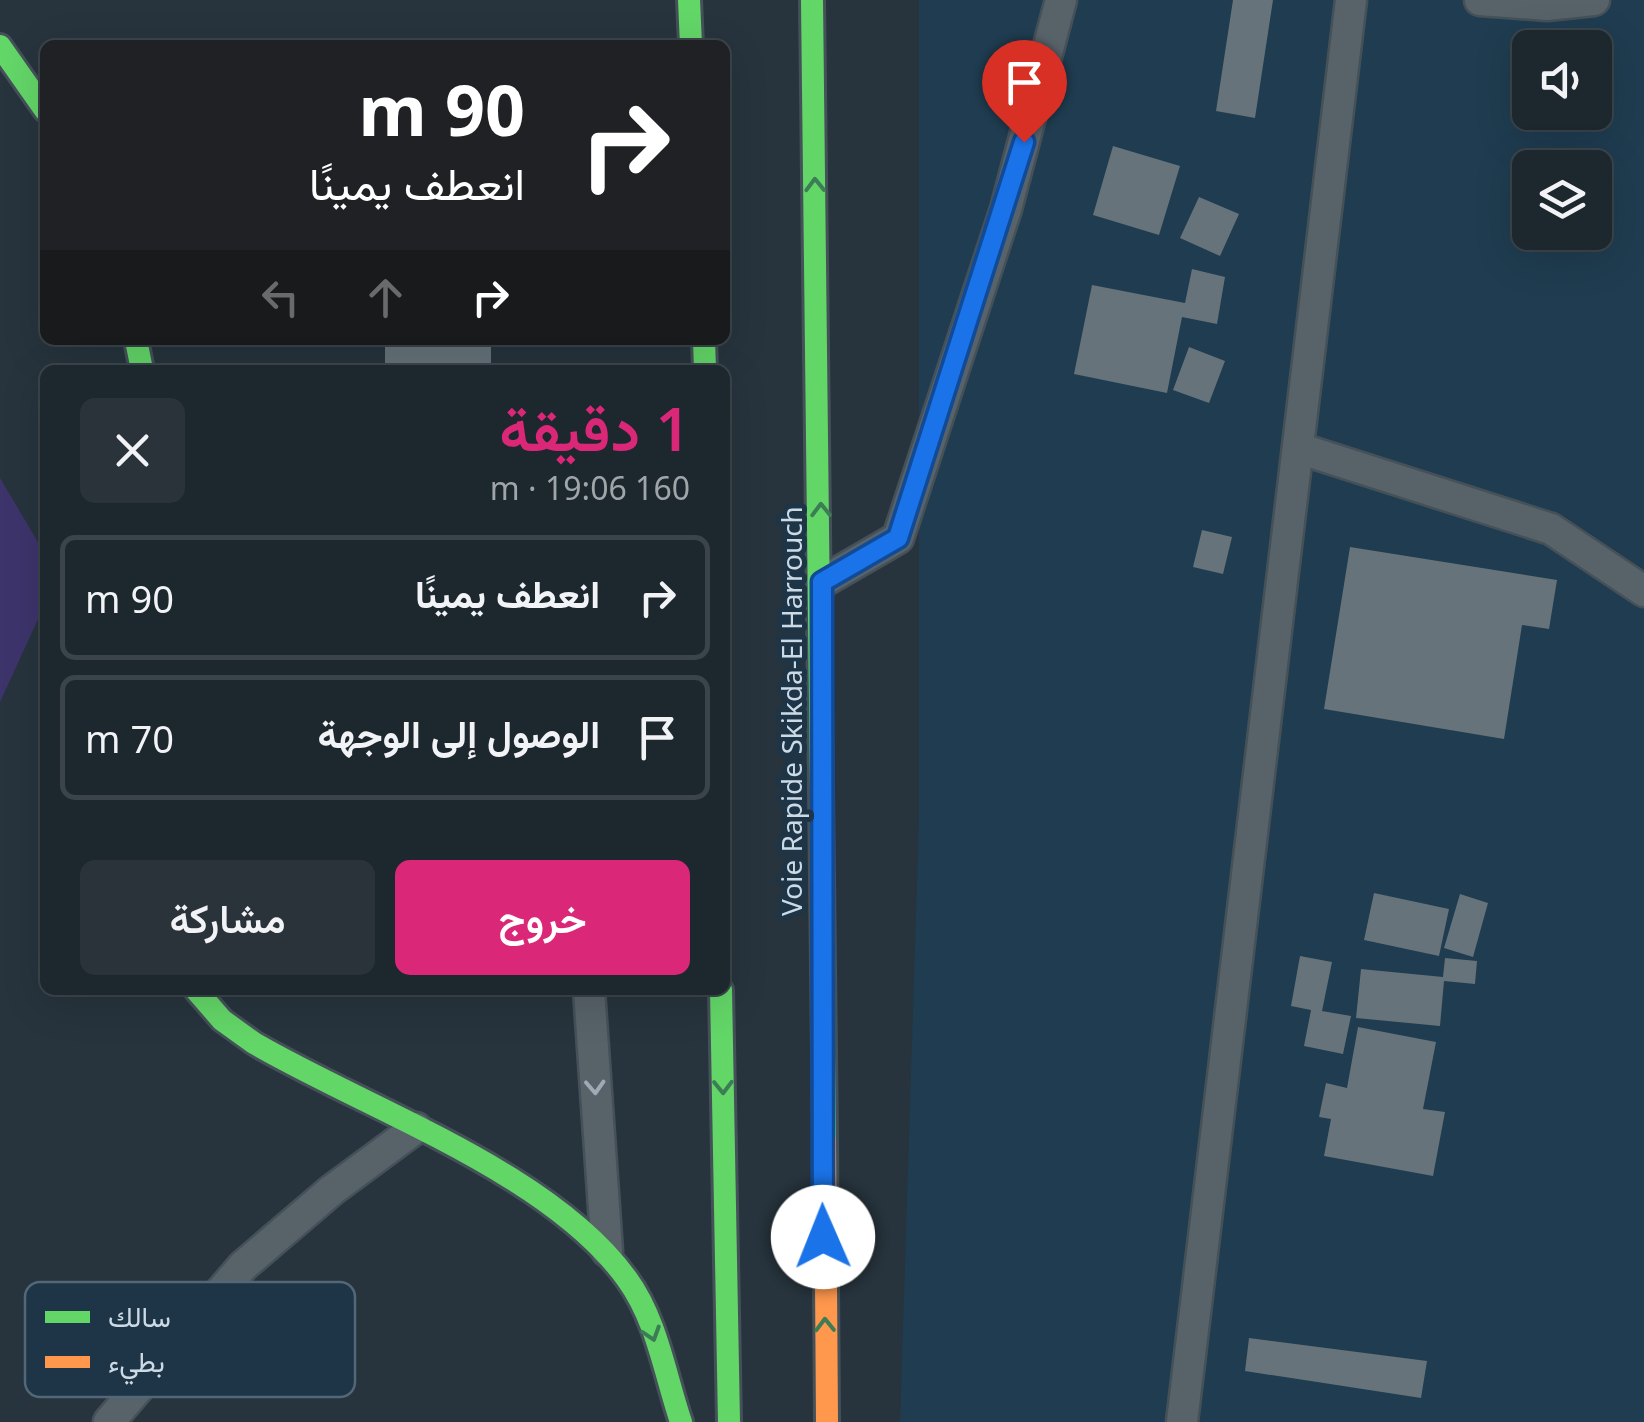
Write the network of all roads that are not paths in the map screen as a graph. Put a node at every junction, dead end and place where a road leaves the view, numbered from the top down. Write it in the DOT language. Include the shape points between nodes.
graph roads {
  1 [pos="689,0"];
  2 [pos="812,0"];
  3 [pos="1061,0"];
  4 [pos="1351,0"];
  5 [pos="1480,0"];
  6 [pos="1594,0"];
  7 [pos="691,40"];
  8 [pos="0,46"];
  9 [pos="40,103"];
  10 [pos="1298,448"];
  11 [pos="822,582"];
  12 [pos="1644,592"];
  13 [pos="201,995"];
  14 [pos="589,995"];
  15 [pos="721,995"];
  16 [pos="416,1128"];
  17 [pos="607,1254"];
  18 [pos="229,1282"];
  19 [pos="130,1397"];
  20 [pos="109,1422"];
  21 [pos="681,1422"];
  22 [pos="729,1422"];
  23 [pos="827,1422"];
  24 [pos="1182,1422"];
  1 -- 7 [label="highway"];
  11 -- 2 [label="highway, Voie Rapide Skikda-El Harrouch, one-way"];
  3 -- 11 [label="lane" via="1006,209 898,538"];
  4 -- 10 [label="lane"];
  5 -- 6 [label="lane"];
  8 -- 9 [label="highway"];
  10 -- 12 [label="lane" via="1550,530"];
  10 -- 24 [label="lane"];
  23 -- 11 [label="highway, Voie Rapide Skikda-El Harrouch, one-way"];
  13 -- 16 [label="highway" via="238,1033"];
  14 -- 17 [label="lane, one-way"];
  15 -- 22 [label="highway, one-way"];
  16 -- 17 [label="highway" via="542,1204"];
  16 -- 18 [label="lane" via="320,1200"];
  17 -- 21 [label="highway, one-way" via="641,1302"];
  19 -- 20 [label="lane"];
}
